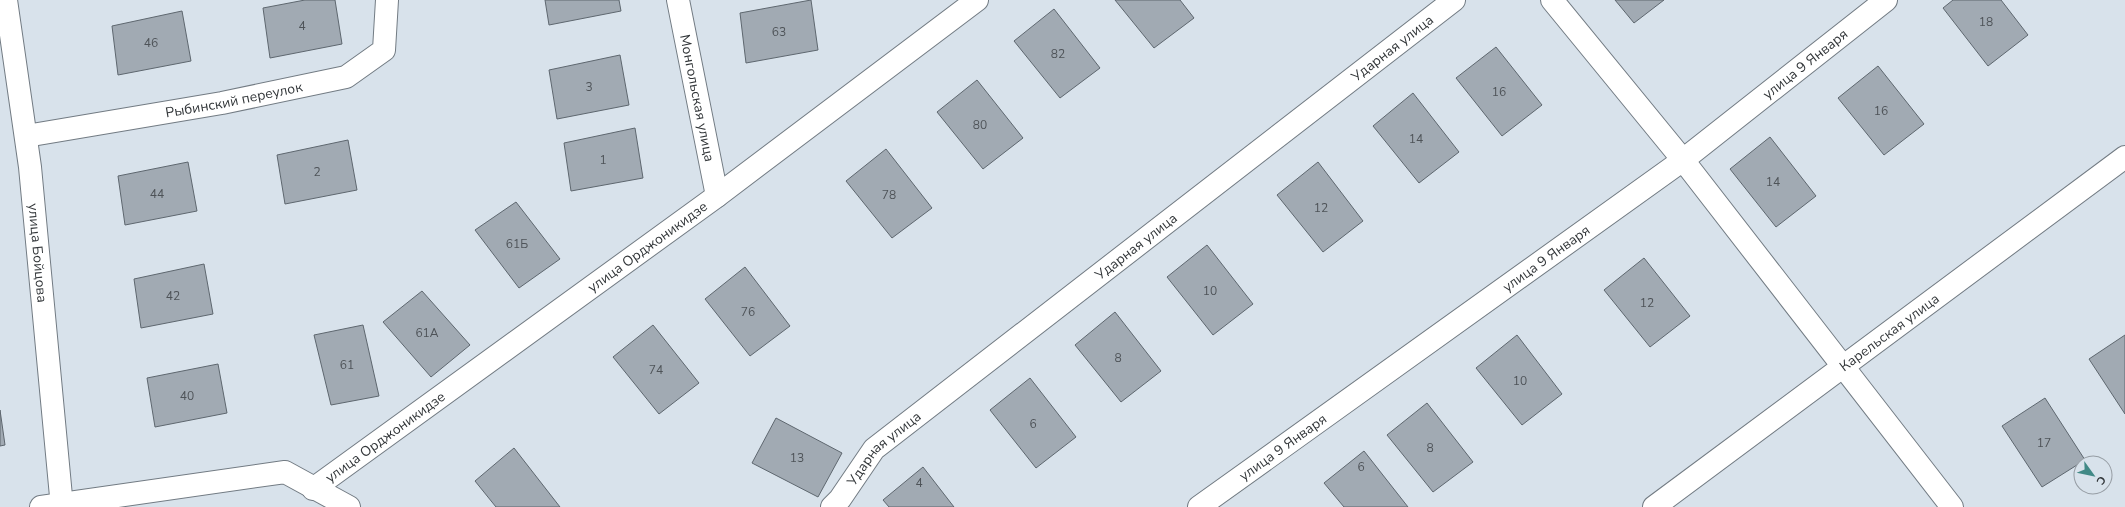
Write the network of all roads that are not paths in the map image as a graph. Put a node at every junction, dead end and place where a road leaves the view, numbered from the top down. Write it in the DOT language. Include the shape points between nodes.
graph roads {
  1 [pos="6,0"];
  2 [pos="387,0"];
  3 [pos="678,0"];
  4 [pos="977,0"];
  5 [pos="1454,0"];
  6 [pos="1552,0"];
  7 [pos="1886,0"];
  8 [pos="26,136"];
  9 [pos="2125,157"];
  10 [pos="1683,160"];
  11 [pos="717,196"];
  12 [pos="1842,365"];
  13 [pos="313,489"];
  14 [pos="55,506"];
  15 [pos="349,507"];
  16 [pos="832,507"];
  17 [pos="1200,507"];
  18 [pos="1654,507"];
  19 [pos="1952,507"];
  1 -- 8 [label="street, улица Бойцова"];
  2 -- 8 [label="street, Рыбинский переулок" via="384,50 346,78 222,103"];
  3 -- 11 [label="street, Монгольская улица"];
  4 -- 11 [label="street, улица Орджоникидзе"];
  5 -- 16 [label="street, Ударная улица" via="874,449"];
  6 -- 10 [label="street"];
  7 -- 10 [label="street, улица 9 Января"];
  8 -- 14 [label="street, улица Бойцова"];
  9 -- 12 [label="street, Карельская улица"];
  10 -- 12 [label="street"];
  10 -- 17 [label="street, улица 9 Января"];
  11 -- 13 [label="street, улица Орджоникидзе"];
  12 -- 18 [label="street, Карельская улица"];
  12 -- 19 [label="street"];
  13 -- 14 [label="street" via="285,472"];
  13 -- 15 [label="street"];
}
